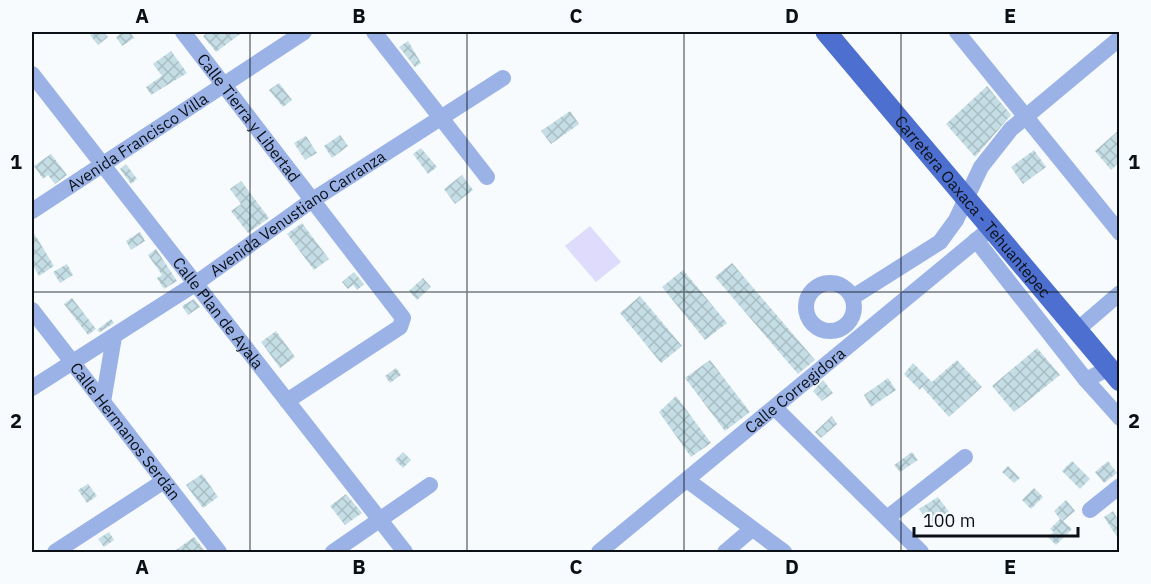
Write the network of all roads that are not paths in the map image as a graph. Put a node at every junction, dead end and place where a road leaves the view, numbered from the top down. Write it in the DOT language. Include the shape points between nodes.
graph roads {
  1 [pos="183,32"];
  2 [pos="304,32"];
  3 [pos="374,32"];
  4 [pos="957,32"];
  5 [pos="835,35"];
  6 [pos="1119,38"];
  7 [pos="32,74"];
  8 [pos="503,78"];
  9 [pos="222,85"];
  10 [pos="1026,117"];
  11 [pos="440,120"];
  12 [pos="100,165"];
  13 [pos="487,177"];
  14 [pos="311,201"];
  15 [pos="966,201"];
  16 [pos="32,211"];
  17 [pos="1119,233"];
  18 [pos="983,234"];
  19 [pos="195,284"];
  20 [pos="1119,293"];
  21 [pos="853,297"];
  22 [pos="32,310"];
  23 [pos="1077,330"];
  24 [pos="114,337"];
  25 [pos="72,360"];
  26 [pos="1114,375"];
  27 [pos="1086,380"];
  28 [pos="32,388"];
  29 [pos="287,401"];
  30 [pos="103,402"];
  31 [pos="775,408"];
  32 [pos="1119,418"];
  33 [pos="964,457"];
  34 [pos="687,480"];
  35 [pos="164,481"];
  36 [pos="430,486"];
  37 [pos="1119,486"];
  38 [pos="1090,510"];
  39 [pos="887,518"];
  40 [pos="380,521"];
  41 [pos="752,529"];
  42 [pos="55,552"];
  43 [pos="219,552"];
  44 [pos="333,552"];
  45 [pos="405,552"];
  46 [pos="599,552"];
  47 [pos="724,552"];
  48 [pos="784,552"];
  49 [pos="921,552"];
  1 -- 9 [label="street, Calle Tierra y Libertad"];
  2 -- 9 [label="street, Avenida Francisco Villa"];
  3 -- 11 [label="street"];
  4 -- 10 [label="street"];
  5 -- 15 [label="main road, Carretera Oaxaca - Tehuantepec"];
  6 -- 10 [label="street"];
  7 -- 12 [label="street, Calle Plan de Ayala"];
  8 -- 11 [label="street, Avenida Venustiano Carranza"];
  9 -- 12 [label="street, Avenida Francisco Villa"];
  9 -- 14 [label="street, Calle Tierra y Libertad"];
  10 -- 15 [label="street" via="1011,129 981,167"];
  10 -- 17 [label="street"];
  11 -- 13 [label="street"];
  11 -- 14 [label="street, Avenida Venustiano Carranza"];
  12 -- 16 [label="street, Avenida Francisco Villa"];
  12 -- 19 [label="street, Calle Plan de Ayala"];
  14 -- 19 [label="street, Avenida Venustiano Carranza"];
  14 -- 29 [label="street, Calle Tierra y Libertad" via="403,318 400,327"];
  15 -- 18 [label="main road, Carretera Oaxaca - Tehuantepec"];
  15 -- 21 [label="street" via="940,242"];
  18 -- 23 [label="main road, Carretera Oaxaca - Tehuantepec"];
  18 -- 27 [label="street"];
  18 -- 31 [label="street, Calle Corregidora"];
  19 -- 24 [label="street, Avenida Venustiano Carranza"];
  19 -- 29 [label="street, Calle Plan de Ayala"];
  20 -- 23 [label="street"];
  22 -- 25 [label="street, Calle Hermanos Serdán"];
  23 -- 26 [label="main road, Carretera Oaxaca - Tehuantepec"];
  24 -- 25 [label="street, Avenida Venustiano Carranza"];
  24 -- 30 [label="street"];
  25 -- 28 [label="street, Avenida Venustiano Carranza"];
  25 -- 30 [label="street, Calle Hermanos Serdán"];
  26 -- 27 [label="street"];
  27 -- 32 [label="street"];
  29 -- 40 [label="street, Calle Plan de Ayala"];
  30 -- 35 [label="street, Calle Hermanos Serdán"];
  31 -- 34 [label="street, Calle Corregidora"];
  31 -- 39 [label="street"];
  33 -- 39 [label="street"];
  34 -- 41 [label="street"];
  34 -- 46 [label="street, Calle Corregidora"];
  35 -- 42 [label="street"];
  35 -- 43 [label="street, Calle Hermanos Serdán"];
  36 -- 40 [label="street"];
  37 -- 38 [label="street"];
  39 -- 49 [label="street"];
  40 -- 44 [label="street"];
  40 -- 45 [label="street, Calle Plan de Ayala"];
  41 -- 47 [label="street"];
  41 -- 48 [label="street"];
}
